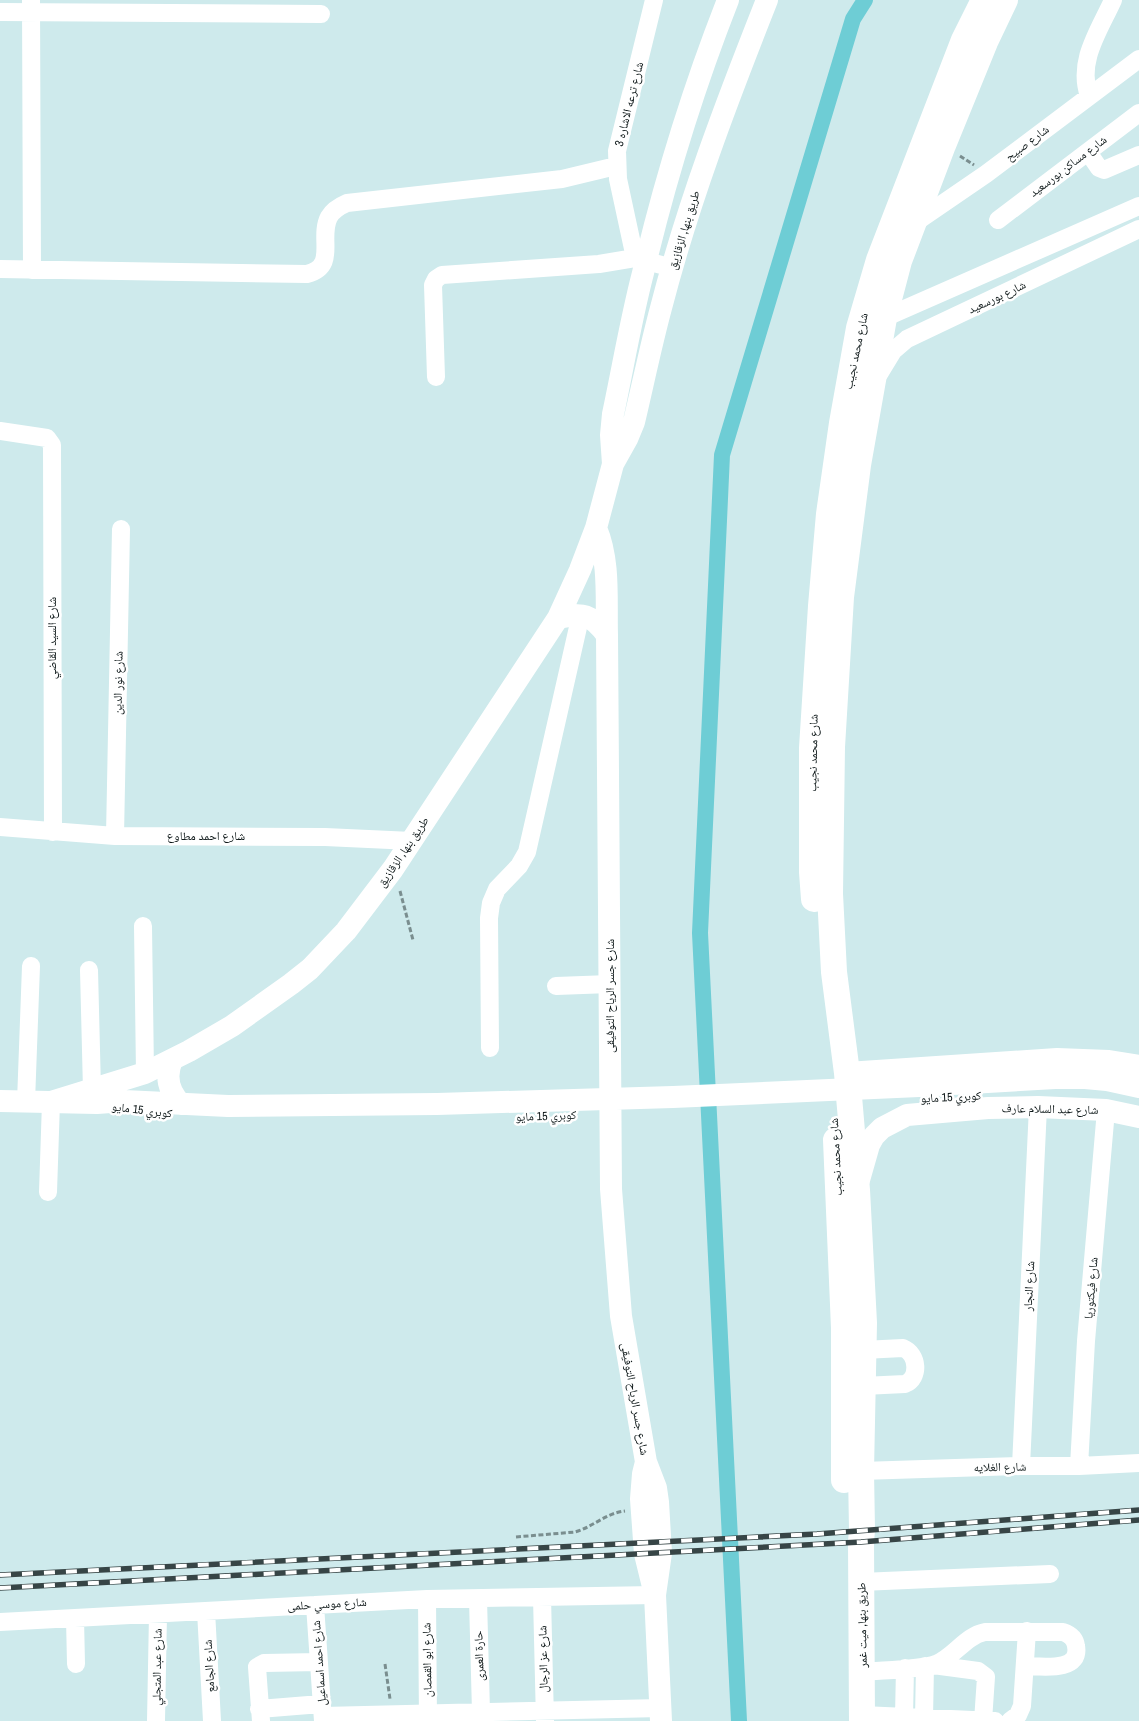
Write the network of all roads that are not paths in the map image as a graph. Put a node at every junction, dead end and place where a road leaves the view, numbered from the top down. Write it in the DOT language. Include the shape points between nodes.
graph roads {
  1 [pos="654,0"];
  2 [pos="728,0"];
  3 [pos="767,0"];
  4 [pos="1114,0"];
  5 [pos="31,6"];
  6 [pos="990,9"];
  7 [pos="0,12"];
  8 [pos="321,14"];
  9 [pos="1139,59"];
  10 [pos="965,65"];
  11 [pos="1089,96"];
  12 [pos="1139,113"];
  13 [pos="1088,152"];
  14 [pos="1139,155"];
  15 [pos="616,166"];
  16 [pos="1139,206"];
  17 [pos="998,220"];
  18 [pos="913,224"];
  19 [pos="1139,229"];
  20 [pos="640,260"];
  21 [pos="673,268"];
  22 [pos="0,269"];
  23 [pos="32,270"];
  24 [pos="884,318"];
  25 [pos="436,377"];
  26 [pos="873,385"];
  27 [pos="0,431"];
  28 [pos="613,464"];
  29 [pos="596,528"];
  30 [pos="121,529"];
  31 [pos="581,614"];
  32 [pos="558,618"];
  33 [pos="608,635"];
  34 [pos="824,711"];
  35 [pos="822,748"];
  36 [pos="0,827"];
  37 [pos="54,832"];
  38 [pos="115,836"];
  39 [pos="412,841"];
  40 [pos="143,926"];
  41 [pos="31,966"];
  42 [pos="89,970"];
  43 [pos="610,984"];
  44 [pos="556,986"];
  45 [pos="490,1048"];
  46 [pos="172,1060"];
  47 [pos="1139,1066"];
  48 [pos="144,1073"];
  49 [pos="847,1073"];
  50 [pos="1139,1087"];
  51 [pos="94,1096"];
  52 [pos="0,1101"];
  53 [pos="1139,1101"];
  54 [pos="26,1102"];
  55 [pos="51,1102"];
  56 [pos="181,1104"];
  57 [pos="1038,1107"];
  58 [pos="1106,1110"];
  59 [pos="229,1112"];
  60 [pos="1139,1117"];
  61 [pos="857,1190"];
  62 [pos="48,1192"];
  63 [pos="854,1350"];
  64 [pos="863,1386"];
  65 [pos="646,1462"];
  66 [pos="1139,1463"];
  67 [pos="1021,1466"];
  68 [pos="1079,1466"];
  69 [pos="861,1471"];
  70 [pos="854,1530"];
  71 [pos="1050,1574"];
  72 [pos="861,1582"];
  73 [pos="655,1594"];
  74 [pos="542,1597"];
  75 [pos="427,1599"];
  76 [pos="478,1599"];
  77 [pos="316,1605"];
  78 [pos="206,1612"];
  79 [pos="158,1614"];
  80 [pos="75,1618"];
  81 [pos="0,1622"];
  82 [pos="1027,1631"];
  83 [pos="319,1662"];
  84 [pos="76,1664"];
  85 [pos="929,1666"];
  86 [pos="1025,1666"];
  87 [pos="905,1668"];
  88 [pos="862,1672"];
  89 [pos="481,1712"];
  90 [pos="322,1714"];
  91 [pos="260,1715"];
  92 [pos="661,1715"];
  93 [pos="544,1716"];
  94 [pos="428,1717"];
  95 [pos="904,1717"];
  96 [pos="392,1718"];
  97 [pos="853,1718"];
  98 [pos="924,1718"];
  99 [pos="983,1720"];
  100 [pos="156,1721"];
  101 [pos="212,1721"];
  102 [pos="995,1721"];
  103 [pos="1010,1721"];
  1 -- 15 [label="street, شارع ترعه الاشاره 3"];
  2 -- 20 [label="main road, طريق بنها, الزقازيق" via="691,101"];
  3 -- 21 [label="main road, طريق بنها, الزقازيق" via="718,126"];
  4 -- 11 [label="street" via="1088,55 1084,71"];
  5 -- 7 [label="street"];
  5 -- 8 [label="street"];
  5 -- 23 [label="street"];
  6 -- 10 [label="highway, شارع محمد نجيب"];
  9 -- 11 [label="street, شارع صبيح"];
  10 -- 18 [label="highway, شارع محمد نجيب" via="943,145"];
  10 -- 34 [label="highway, شارع محمد نجيب" via="879,260 859,328 829,514"];
  11 -- 18 [label="street, شارع صبيح"];
  12 -- 13 [label="street, شارع مساكن بورسعيد"];
  13 -- 14 [label="street" via="1104,170"];
  13 -- 17 [label="street, شارع مساكن بورسعيد"];
  15 -- 20 [label="street, شارع ترعه الاشاره 3"];
  15 -- 23 [label="street" via="562,179 348,203 330,216 326,227 325,259 316,272 307,274"];
  16 -- 24 [label="street, شارع بورسعيد"];
  18 -- 24 [label="highway, شارع محمد نجيب"];
  19 -- 26 [label="street, شارع بورسعيد" via="907,339 893,351"];
  20 -- 21 [label="street"];
  20 -- 25 [label="street" via="442,275 433,285"];
  20 -- 28 [label="main road, طريق بنها, الزقازيق" via="613,414"];
  21 -- 28 [label="main road, طريق بنها, الزقازيق" via="634,422"];
  22 -- 23 [label="street"];
  24 -- 26 [label="highway, شارع محمد نجيب"];
  26 -- 34 [label="highway, شارع محمد نجيب" via="858,465"];
  27 -- 37 [label="street, شارع السيد القاضي" via="47,438 52,445"];
  28 -- 29 [label="main road, طريق بنها, الزقازيق"];
  29 -- 32 [label="main road, طريق بنها, الزقازيق"];
  29 -- 33 [label="main road, شارع جسر الرياح التوفيقى" via="605,561"];
  30 -- 38 [label="street, شارع نور الدين"];
  31 -- 32 [label="main road"];
  31 -- 33 [label="main road" via="599,624"];
  31 -- 45 [label="street" via="527,852 519,866 497,889 491,903"];
  32 -- 39 [label="main road, طريق بنها, الزقازيق"];
  33 -- 43 [label="main road, شارع جسر الرياح التوفيقى"];
  34 -- 35 [label="highway, شارع محمد نجيب"];
  35 -- 49 [label="highway, شارع محمد نجيب" via="831,933"];
  35 -- 63 [label="highway, شارع محمد نجيب" via="812,872"];
  36 -- 37 [label="street, شارع احمد مطاوع"];
  37 -- 38 [label="street, شارع احمد مطاوع"];
  38 -- 39 [label="street, شارع احمد مطاوع" via="325,837"];
  39 -- 46 [label="main road, طريق بنها, الزقازيق" via="346,931 310,968 232,1026"];
  40 -- 48 [label="street"];
  41 -- 54 [label="street"];
  42 -- 51 [label="street"];
  43 -- 44 [label="street"];
  43 -- 65 [label="main road, شارع جسر الرياح التوفيقى" via="611,1189 617,1279"];
  46 -- 48 [label="main road, طريق بنها, الزقازيق"];
  46 -- 56 [label="main road" via="168,1083"];
  47 -- 49 [label="main road" via="1057,1059"];
  48 -- 51 [label="main road, طريق بنها, الزقازيق"];
  49 -- 61 [label="highway, شارع محمد نجيب"];
  50 -- 59 [label="main road, كوبري 15 مايو" via="1107,1080 1055,1078 663,1098"];
  51 -- 55 [label="main road, طريق بنها, الزقازيق"];
  51 -- 56 [label="main road, كوبري 15 مايو"];
  51 -- 59 [label="main road, كوبري 15 مايو" via="110,1108 130,1111"];
  52 -- 54 [label="main road, طريق بنها, الزقازيق"];
  53 -- 59 [label="main road, كوبري 15 مايو" via="1102,1094 1052,1092 743,1109 534,1116 387,1119"];
  54 -- 55 [label="main road, طريق بنها, الزقازيق"];
  55 -- 62 [label="street"];
  56 -- 59 [label="main road, كوبري 15 مايو"];
  57 -- 58 [label="main road, شارع عبد السلام عارف"];
  57 -- 61 [label="main road, شارع عبد السلام عارف" via="907,1115 890,1122 869,1145"];
  57 -- 67 [label="street, شارع النجار"];
  58 -- 60 [label="main road, شارع عبد السلام عارف"];
  58 -- 68 [label="street, شارع فيكتوريا"];
  61 -- 63 [label="highway, شارع محمد نجيب" via="864,1323"];
  63 -- 64 [label="highway, شارع محمد نجيب"];
  63 -- 64 [label="street" via="903,1348 909,1350 915,1360 914,1377 910,1382"];
  63 -- 70 [label="highway, شارع محمد نجيب"];
  64 -- 69 [label="highway, شارع محمد نجيب"];
  65 -- 73 [label="main road, شارع جسر الرياح التوفيقى" via="641,1487 642,1510 645,1554"];
  65 -- 73 [label="main road, شارع جسر الرياح التوفيقى" via="656,1488 661,1541"];
  66 -- 68 [label="street, شارع الغلايه"];
  67 -- 68 [label="street, شارع الغلايه"];
  67 -- 69 [label="street, شارع الغلايه"];
  69 -- 70 [label="highway, شارع محمد نجيب"];
  70 -- 72 [label="highway, طريق بنها, ميت غمر" via="861,1542"];
  70 -- 97 [label="highway, طريق بنها, ميت غمر" via="843,1543"];
  71 -- 72 [label="street"];
  72 -- 88 [label="highway, طريق بنها, ميت غمر"];
  73 -- 74 [label="street, شارع موسي حلمى"];
  73 -- 92 [label="main road, شارع جسر الرياح التوفيقى"];
  74 -- 76 [label="street, شارع موسي حلمى"];
  74 -- 93 [label="street, شارع عز الرجال"];
  75 -- 76 [label="street, شارع موسي حلمى"];
  75 -- 77 [label="street, شارع موسي حلمى"];
  75 -- 94 [label="street, شارع ابو القمصان"];
  76 -- 89 [label="street, حارة العمرى"];
  77 -- 78 [label="street, شارع موسي حلمى"];
  77 -- 83 [label="street, شارع احمد اسماعيل"];
  78 -- 79 [label="street, شارع موسي حلمى"];
  78 -- 101 [label="street, شارع الجامع"];
  79 -- 80 [label="street, شارع موسي حلمى"];
  79 -- 100 [label="street, شارع عبد المتجلي"];
  80 -- 81 [label="street, شارع موسي حلمى"];
  80 -- 84 [label="street"];
  82 -- 85 [label="street" via="980,1633"];
  82 -- 86 [label="street"];
  82 -- 86 [label="street" via="1069,1634 1074,1640 1076,1654 1067,1665 1060,1667"];
  83 -- 90 [label="street, شارع احمد اسماعيل"];
  83 -- 91 [label="street" via="259,1665 256,1670"];
  85 -- 87 [label="street"];
  85 -- 98 [label="street"];
  85 -- 99 [label="street" via="978,1671 986,1677"];
  86 -- 103 [label="street" via="1021,1711"];
  87 -- 88 [label="street"];
  87 -- 95 [label="street"];
  88 -- 97 [label="highway, طريق بنها, ميت غمر"];
  89 -- 93 [label="street"];
  89 -- 94 [label="street"];
  90 -- 91 [label="street"];
  90 -- 96 [label="street"];
  92 -- 93 [label="street"];
  94 -- 96 [label="street"];
  95 -- 97 [label="street"];
  95 -- 98 [label="street"];
  98 -- 99 [label="street"];
  99 -- 102 [label="street"];
}
